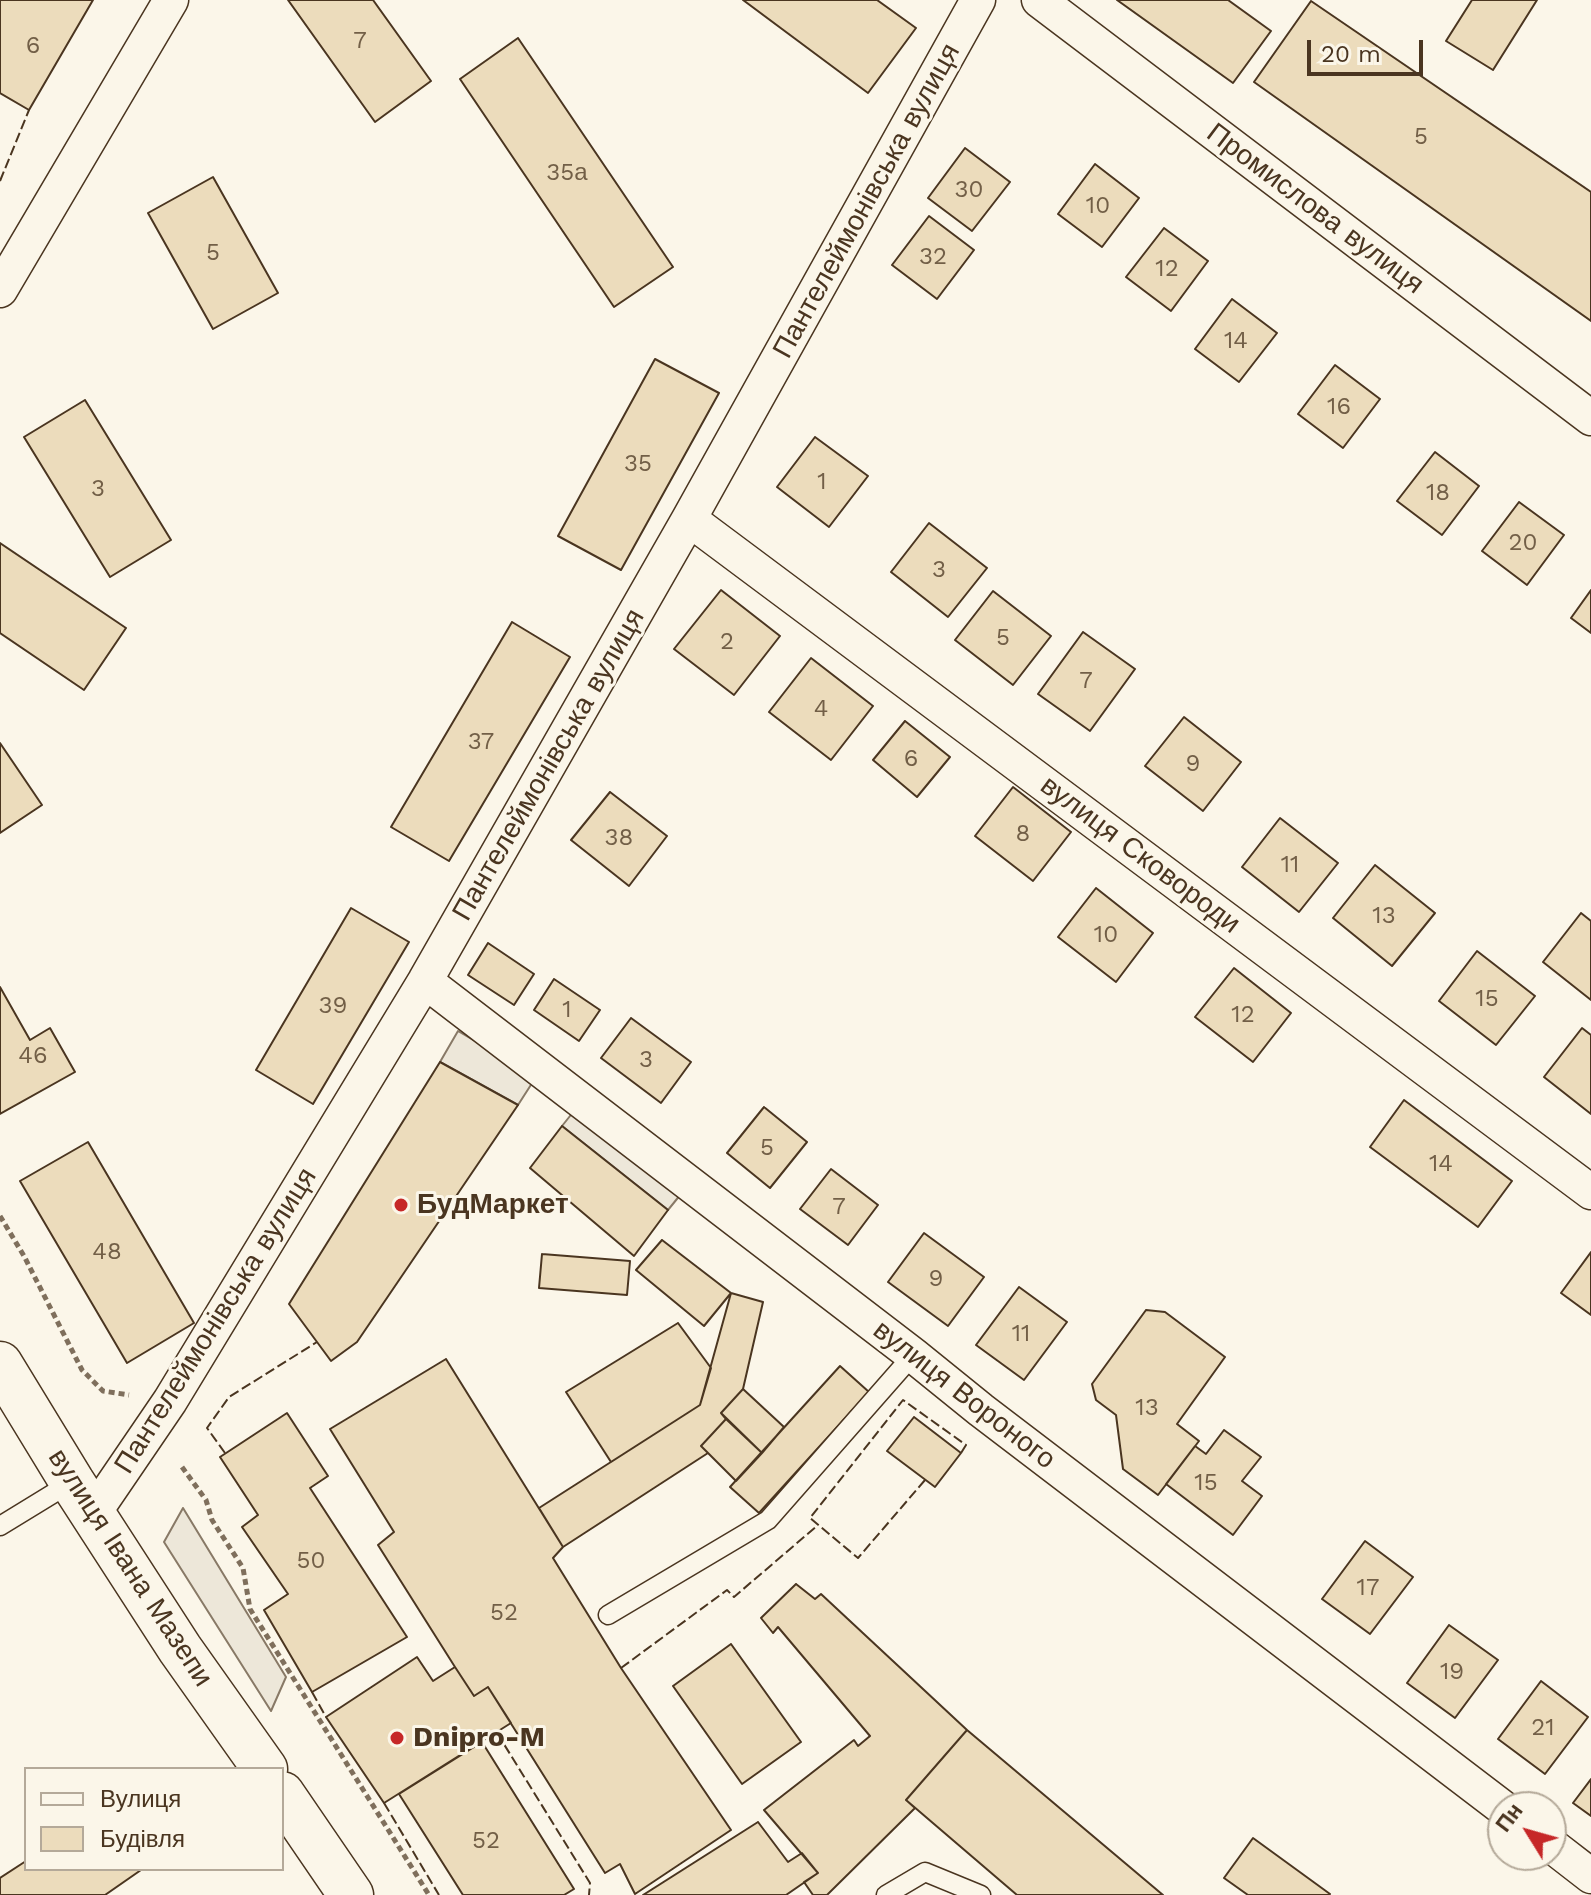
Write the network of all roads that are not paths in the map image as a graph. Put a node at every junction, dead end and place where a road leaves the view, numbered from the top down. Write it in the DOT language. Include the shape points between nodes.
graph roads {
  1 [pos="171,0"];
  2 [pos="978,0"];
  3 [pos="1039,0"];
  4 [pos="0,290"];
  5 [pos="1591,418"];
  6 [pos="689,519"];
  7 [pos="425,981"];
  8 [pos="1591,1192"];
  9 [pos="913,1355"];
  10 [pos="0,1364"];
  11 [pos="82,1498"];
  12 [pos="0,1526"];
  13 [pos="608,1615"];
  14 [pos="264,1767"];
  15 [pos="1487,1796"];
  16 [pos="284,1797"];
  17 [pos="1567,1857"];
  18 [pos="1591,1876"];
  19 [pos="350,1895"];
  20 [pos="886,1895"];
  21 [pos="981,1895"];
  1 -- 4 [label="street"];
  2 -- 6 [label="street, Пантелеймонівська вулиця"];
  3 -- 5 [label="street, Промислова вулиця"];
  6 -- 7 [label="street, Пантелеймонівська вулиця"];
  6 -- 8 [label="street, вулиця Сковороди"];
  7 -- 9 [label="street, вулиця Вороного"];
  7 -- 11 [label="street, Пантелеймонівська вулиця" via="170,1401"];
  9 -- 13 [label="lane" via="768,1520"];
  9 -- 15 [label="street, вулиця Вороного"];
  10 -- 11 [label="main road, вулиця Івана Мазепи"];
  11 -- 12 [label="lane"];
  11 -- 14 [label="main road, вулиця Івана Мазепи"];
  16 -- 19 [label="main road"];
  17 -- 18 [label="street"];
  20 -- 21 [label="lane" via="925,1872"];
}
